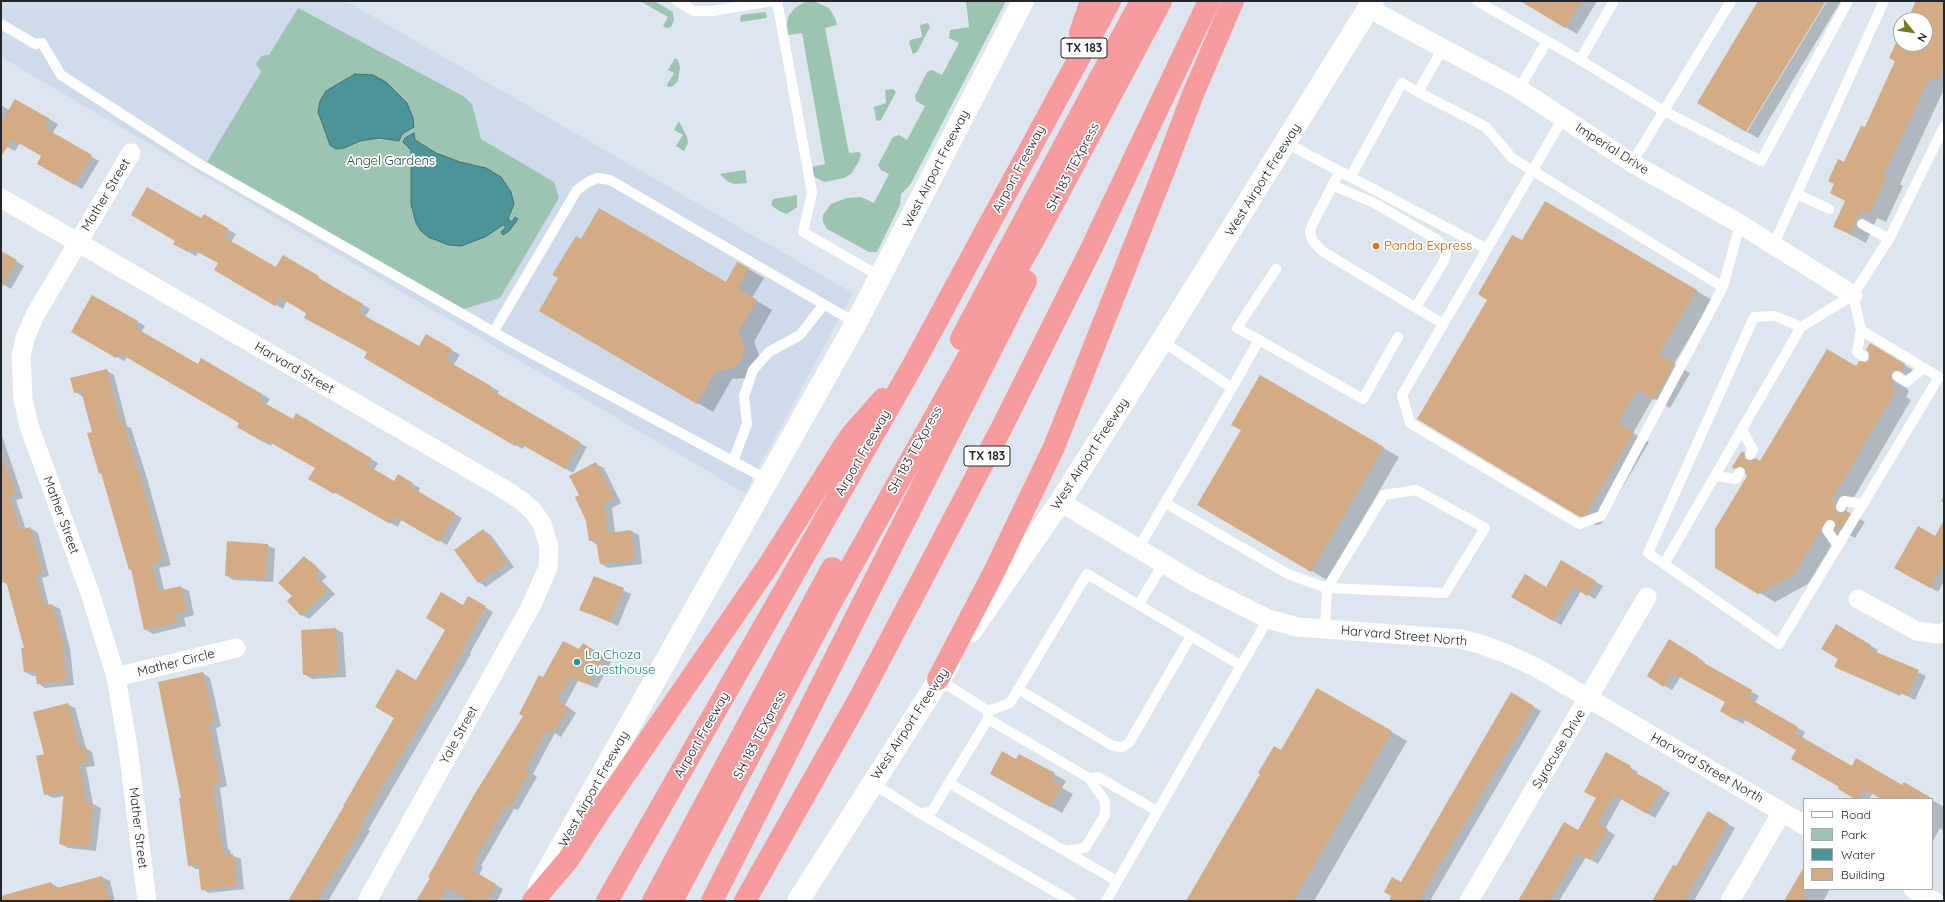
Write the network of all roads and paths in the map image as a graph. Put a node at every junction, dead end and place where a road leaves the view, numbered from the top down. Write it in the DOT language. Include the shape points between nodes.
graph roads {
  1 [pos="676,1"];
  2 [pos="772,1"];
  3 [pos="777,1"];
  4 [pos="1023,1"];
  5 [pos="1091,1"];
  6 [pos="1110,1"];
  7 [pos="1141,1"];
  8 [pos="1161,1"];
  9 [pos="1210,1"];
  10 [pos="1233,1"];
  11 [pos="1477,1"];
  12 [pos="1614,1"];
  13 [pos="1731,1"];
  14 [pos="1848,1"];
  15 [pos="1884,1"];
  16 [pos="1370,5"];
  17 [pos="1,24"];
  18 [pos="1547,41"];
  19 [pos="1443,48"];
  20 [pos="1580,60"];
  21 [pos="1519,89"];
  22 [pos="1418,92"];
  23 [pos="1059,94"];
  24 [pos="1664,111"];
  25 [pos="1563,118"];
  26 [pos="1944,127"];
  27 [pos="1286,143"];
  28 [pos="131,153"];
  29 [pos="1632,163"];
  30 [pos="1340,171"];
  31 [pos="1534,172"];
  32 [pos="1070,173"];
  33 [pos="1350,176"];
  34 [pos="1332,185"];
  35 [pos="1796,194"];
  36 [pos="1,198"];
  37 [pos="1829,209"];
  38 [pos="1740,224"];
  39 [pos="1862,224"];
  40 [pos="1889,239"];
  41 [pos="78,243"];
  42 [pos="1773,246"];
  43 [pos="1486,249"];
  44 [pos="1276,269"];
  45 [pos="881,276"];
  46 [pos="1723,287"];
  47 [pos="1853,295"];
  48 [pos="824,304"];
  49 [pos="1416,307"];
  50 [pos="856,323"];
  51 [pos="1443,324"];
  52 [pos="1801,327"];
  53 [pos="1861,330"];
  54 [pos="494,331"];
  55 [pos="1398,337"];
  56 [pos="1259,340"];
  57 [pos="1162,341"];
  58 [pos="1863,356"];
  59 [pos="913,366"];
  60 [pos="1924,368"];
  61 [pos="1897,376"];
  62 [pos="1232,388"];
  63 [pos="1742,430"];
  64 [pos="1750,455"];
  65 [pos="733,461"];
  66 [pos="1740,472"];
  67 [pos="1715,476"];
  68 [pos="768,480"];
  69 [pos="1060,502"];
  70 [pos="1165,502"];
  71 [pos="1863,504"];
  72 [pos="1841,507"];
  73 [pos="1830,525"];
  74 [pos="1838,546"];
  75 [pos="1138,549"];
  76 [pos="1163,564"];
  77 [pos="1664,564"];
  78 [pos="548,568"];
  79 [pos="1327,588"];
  80 [pos="1647,597"];
  81 [pos="1858,599"];
  82 [pos="1139,604"];
  83 [pos="1268,619"];
  84 [pos="1325,630"];
  85 [pos="1944,632"];
  86 [pos="1191,636"];
  87 [pos="236,648"];
  88 [pos="1240,665"];
  89 [pos="116,678"];
  90 [pos="938,679"];
  91 [pos="1018,689"];
  92 [pos="1589,699"];
  93 [pos="988,715"];
  94 [pos="1089,778"];
  95 [pos="872,783"];
  96 [pos="949,784"];
  97 [pos="1157,811"];
  98 [pos="1782,812"];
  99 [pos="921,814"];
  100 [pos="1803,824"];
  101 [pos="1065,851"];
  102 [pos="1118,881"];
  103 [pos="1915,890"];
  104 [pos="147,901"];
  105 [pos="367,901"];
  106 [pos="532,901"];
  107 [pos="607,901"];
  108 [pos="653,901"];
  109 [pos="672,901"];
  110 [pos="712,901"];
  111 [pos="745,901"];
  112 [pos="798,901"];
  113 [pos="1071,901"];
  114 [pos="1106,901"];
  115 [pos="1469,901"];
  116 [pos="1730,901"];
  117 [pos="1934,901"];
  1 -- 2 [label="lane" via="694,11 712,11"];
  3 -- 45 [label="lane" via="812,194 803,232"];
  4 -- 45 [label="main road, West Airport Freeway"];
  5 -- 23 [label="highway"];
  6 -- 23 [label="highway, Airport Freeway / TX 183"];
  7 -- 108 [label="highway, SH 183 TEXpress" via="982,300 809,608"];
  8 -- 32 [label="highway, SH 183 TEXpress"];
  9 -- 111 [label="highway, TX 183" via="1098,235 1002,427 859,699"];
  10 -- 90 [label="highway" via="1193,94 1054,447 995,570"];
  11 -- 18 [label="lane"];
  12 -- 20 [label="lane"];
  13 -- 24 [label="lane"];
  14 -- 24 [label="lane" via="1760,161"];
  15 -- 35 [label="lane"];
  16 -- 19 [label="street, Imperial Drive"];
  16 -- 27 [label="main road, West Airport Freeway"];
  17 -- 54 [label="lane" via="35,44 42,42 60,75 196,162"];
  18 -- 20 [label="lane"];
  18 -- 21 [label="lane"];
  19 -- 21 [label="street, Imperial Drive"];
  19 -- 22 [label="lane"];
  20 -- 24 [label="lane"];
  21 -- 25 [label="street, Imperial Drive"];
  22 -- 31 [label="lane" via="1486,127 1512,158"];
  22 -- 33 [label="lane" via="1402,83"];
  23 -- 59 [label="highway, Airport Freeway / TX 183"];
  24 -- 29 [label="lane"];
  25 -- 29 [label="street, Imperial Drive"];
  25 -- 31 [label="lane"];
  26 -- 40 [label="lane"];
  27 -- 30 [label="lane"];
  27 -- 57 [label="main road, West Airport Freeway"];
  28 -- 41 [label="street, Mather Street"];
  29 -- 38 [label="street, Imperial Drive"];
  30 -- 33 [label="lane"];
  30 -- 34 [label="lane"];
  31 -- 43 [label="lane"];
  31 -- 46 [label="lane"];
  32 -- 109 [label="highway, SH 183 TEXpress" via="832,598"];
  32 -- 110 [label="highway" via="1024,287"];
  33 -- 43 [label="lane"];
  34 -- 49 [label="lane" via="1312,225 1312,240 1322,251"];
  34 -- 49 [label="lane" via="1374,203 1436,239 1443,246 1446,254 1444,260"];
  35 -- 37 [label="lane"];
  35 -- 42 [label="lane"];
  36 -- 41 [label="street, Harvard Street"];
  38 -- 42 [label="street, Imperial Drive"];
  38 -- 46 [label="lane"];
  39 -- 40 [label="lane"];
  40 -- 47 [label="lane"];
  41 -- 78 [label="street, Harvard Street" via="522,501 533,511 544,531 549,547"];
  41 -- 89 [label="street, Mather Street" via="35,315 25,338 21,356 23,399 28,426 90,593"];
  42 -- 47 [label="street, Imperial Drive"];
  43 -- 51 [label="lane"];
  44 -- 56 [label="lane" via="1237,328"];
  45 -- 50 [label="main road, West Airport Freeway"];
  46 -- 51 [label="lane" via="1601,516 1579,524 1410,423 1402,395"];
  47 -- 52 [label="lane"];
  47 -- 53 [label="lane"];
  48 -- 50 [label="lane"];
  48 -- 54 [label="lane" via="610,180 598,178 576,190"];
  48 -- 65 [label="lane" via="800,335 769,352 753,370 744,396 747,424"];
  49 -- 51 [label="lane"];
  50 -- 68 [label="main road, West Airport Freeway"];
  52 -- 63 [label="lane"];
  52 -- 77 [label="lane" via="1774,316 1754,317 1648,552"];
  53 -- 58 [label="lane" via="1857,352"];
  53 -- 60 [label="lane"];
  54 -- 65 [label="lane"];
  55 -- 56 [label="lane" via="1363,399"];
  56 -- 62 [label="lane"];
  57 -- 62 [label="lane"];
  57 -- 69 [label="main road, West Airport Freeway"];
  59 -- 106 [label="highway" via="852,434 768,566 568,860"];
  59 -- 107 [label="highway, Airport Freeway / TX 183"];
  60 -- 61 [label="lane" via="1906,382"];
  60 -- 71 [label="lane" via="1939,377"];
  62 -- 70 [label="lane"];
  63 -- 64 [label="lane" via="1753,450"];
  63 -- 67 [label="lane"];
  65 -- 68 [label="lane"];
  66 -- 67 [label="lane" via="1736,479"];
  67 -- 77 [label="lane"];
  68 -- 106 [label="main road, West Airport Freeway"];
  69 -- 75 [label="street, Harvard Street North"];
  69 -- 90 [label="main road, West Airport Freeway"];
  70 -- 75 [label="lane"];
  70 -- 79 [label="lane" via="1288,574"];
  71 -- 72 [label="lane" via="1844,502"];
  71 -- 74 [label="lane"];
  73 -- 74 [label="lane" via="1827,530"];
  74 -- 77 [label="lane" via="1779,644"];
  75 -- 76 [label="street, Harvard Street North"];
  76 -- 82 [label="lane"];
  76 -- 83 [label="street, Harvard Street North" via="1231,602"];
  78 -- 105 [label="street, Yale Street" via="531,606"];
  79 -- 79 [label="lane" via="1445,593 1485,528 1416,490 1384,495"];
  79 -- 84 [label="lane"];
  80 -- 92 [label="street, Syracuse Drive"];
  81 -- 85 [label="street" via="1917,631 1939,634"];
  82 -- 86 [label="lane"];
  82 -- 91 [label="lane" via="1087,574"];
  83 -- 84 [label="street, Harvard Street North"];
  83 -- 88 [label="lane"];
  84 -- 92 [label="street, Harvard Street North" via="1441,637 1480,644 1531,665"];
  86 -- 88 [label="lane"];
  86 -- 91 [label="lane" via="1129,743 1122,747 1113,746"];
  87 -- 89 [label="street, Mather Circle"];
  88 -- 97 [label="lane"];
  89 -- 104 [label="street, Mather Street" via="128,748"];
  90 -- 93 [label="lane"];
  90 -- 95 [label="main road, West Airport Freeway"];
  91 -- 93 [label="lane" via="1010,703"];
  92 -- 98 [label="street, Harvard Street North"];
  92 -- 115 [label="street, Syracuse Drive"];
  93 -- 94 [label="lane"];
  93 -- 96 [label="lane"];
  94 -- 97 [label="lane" via="1098,777"];
  94 -- 101 [label="lane" via="1105,801 1105,815 1085,848"];
  95 -- 99 [label="lane"];
  95 -- 112 [label="main road, West Airport Freeway"];
  96 -- 99 [label="lane" via="932,811"];
  96 -- 101 [label="lane"];
  97 -- 102 [label="lane"];
  98 -- 100 [label="street, Harvard Street North"];
  98 -- 116 [label="street"];
  99 -- 113 [label="lane"];
  101 -- 102 [label="lane"];
  102 -- 114 [label="lane"];
  103 -- 117 [label="street"];
}
